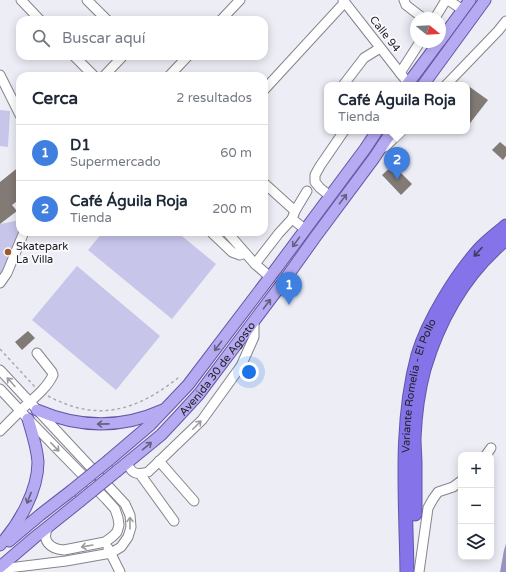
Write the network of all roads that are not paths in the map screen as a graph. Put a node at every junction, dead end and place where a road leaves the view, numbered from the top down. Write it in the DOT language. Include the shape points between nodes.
graph roads {
  1 [pos="21,0"];
  2 [pos="87,0"];
  3 [pos="240,0"];
  4 [pos="404,0"];
  5 [pos="447,0"];
  6 [pos="470,0"];
  7 [pos="485,0"];
  8 [pos="344,1"];
  9 [pos="463,10"];
  10 [pos="415,12"];
  11 [pos="439,12"];
  12 [pos="36,16"];
  13 [pos="103,16"];
  14 [pos="225,16"];
  15 [pos="506,21"];
  16 [pos="446,31"];
  17 [pos="380,48"];
  18 [pos="416,48"];
  19 [pos="433,48"];
  20 [pos="78,60"];
  21 [pos="119,60"];
  22 [pos="184,60"];
  23 [pos="90,72"];
  24 [pos="108,72"];
  25 [pos="173,72"];
  26 [pos="400,73"];
  27 [pos="0,75"];
  28 [pos="346,82"];
  29 [pos="407,82"];
  30 [pos="409,82"];
  31 [pos="425,82"];
  32 [pos="449,82"];
  33 [pos="268,86"];
  34 [pos="16,107"];
  35 [pos="342,134"];
  36 [pos="375,134"];
  37 [pos="390,134"];
  38 [pos="398,134"];
  39 [pos="374,158"];
  40 [pos="268,187"];
  41 [pos="307,191"];
  42 [pos="330,196"];
  43 [pos="293,215"];
  44 [pos="506,226"];
  45 [pos="305,229"];
  46 [pos="22,236"];
  47 [pos="215,236"];
  48 [pos="230,236"];
  49 [pos="506,239"];
  50 [pos="245,253"];
  51 [pos="255,264"];
  52 [pos="270,277"];
  53 [pos="0,283"];
  54 [pos="254,322"];
  55 [pos="37,353"];
  56 [pos="0,370"];
  57 [pos="0,389"];
  58 [pos="33,406"];
  59 [pos="167,408"];
  60 [pos="24,415"];
  61 [pos="0,431"];
  62 [pos="160,461"];
  63 [pos="127,463"];
  64 [pos="140,474"];
  65 [pos="458,483"];
  66 [pos="194,500"];
  67 [pos="174,521"];
  68 [pos="49,526"];
  69 [pos="105,542"];
  70 [pos="0,545"];
  71 [pos="0,549"];
  72 [pos="110,553"];
  73 [pos="0,568"];
  74 [pos="120,572"];
  75 [pos="407,572"];
  76 [pos="415,572"];
  77 [pos="419,572"];
  1 -- 12 [label="street"];
  2 -- 13 [label="street"];
  3 -- 14 [label="street"];
  4 -- 10 [label="street"];
  5 -- 9 [label="street"];
  5 -- 11 [label="street"];
  6 -- 9 [label="main road"];
  7 -- 31 [label="main road"];
  8 -- 17 [label="street, Calle 94"];
  8 -- 33 [label="street"];
  9 -- 16 [label="main road"];
  15 -- 32 [label="street"];
  17 -- 26 [label="street, Calle 94"];
  17 -- 28 [label="street" via="364,58"];
  18 -- 26 [label="street"];
  19 -- 30 [label="main road"];
  20 -- 23 [label="street"];
  21 -- 24 [label="street"];
  22 -- 25 [label="street"];
  26 -- 29 [label="street, Calle 94"];
  27 -- 34 [label="street"];
  35 -- 42 [label="street" via="316,175 315,182"];
  36 -- 42 [label="main road, Avenida 30 de Agosto"];
  37 -- 39 [label="main road, Avenida 30 de Agosto"];
  38 -- 39 [label="street"];
  54 -- 39 [label="main road, Avenida 30 de Agosto, one-way"];
  40 -- 43 [label="street"];
  41 -- 43 [label="street"];
  42 -- 45 [label="main road, Avenida 30 de Agosto"];
  43 -- 45 [label="street"];
  43 -- 51 [label="street"];
  44 -- 75 [label="highway, Variante Romelia - El Pollo, one-way" via="479,250 457,279 436,314 419,353 409,398 406,431"];
  45 -- 52 [label="main road, Avenida 30 de Agosto, one-way"];
  46 -- 53 [label="street" via="7,273"];
  47 -- 50 [label="street" via="232,252 240,255"];
  48 -- 50 [label="street"];
  49 -- 76 [label="highway, Variante Romelia - El Pollo" via="477,268 460,290 439,330 424,370 414,438"];
  50 -- 51 [label="street"];
  51 -- 52 [label="street"];
  52 -- 59 [label="main road, Avenida 30 de Agosto, one-way" via="188,385"];
  62 -- 54 [label="street, one-way" via="202,420 241,366 254,337"];
  63 -- 54 [label="main road, Avenida 30 de Agosto, one-way" via="161,435 199,394"];
  55 -- 58 [label="street" via="53,375"];
  58 -- 56 [label="street, one-way"];
  57 -- 60 [label="street"];
  59 -- 58 [label="main road, one-way" via="138,419 108,424 72,421"];
  58 -- 60 [label="street"];
  72 -- 58 [label="street, one-way" via="121,547 128,537 131,526 125,504"];
  59 -- 71 [label="main road, Avenida 30 de Agosto, bridge" via="150,425"];
  60 -- 61 [label="street"];
  60 -- 69 [label="street, one-way" via="115,509 119,525 117,532"];
  60 -- 70 [label="main road, one-way" via="36,448 36,478 22,515"];
  62 -- 64 [label="street" via="148,472"];
  62 -- 66 [label="street"];
  63 -- 64 [label="street" via="131,471"];
  63 -- 68 [label="main road, Avenida 30 de Agosto, bridge"];
  64 -- 67 [label="street"];
  65 -- 77 [label="street" via="438,492 428,508"];
  69 -- 68 [label="street, one-way" via="64,550 52,548 46,537"];
  68 -- 73 [label="main road, Avenida 30 de Agosto"];
  69 -- 72 [label="street"];
  72 -- 73 [label="street"];
  72 -- 74 [label="street"];
}
